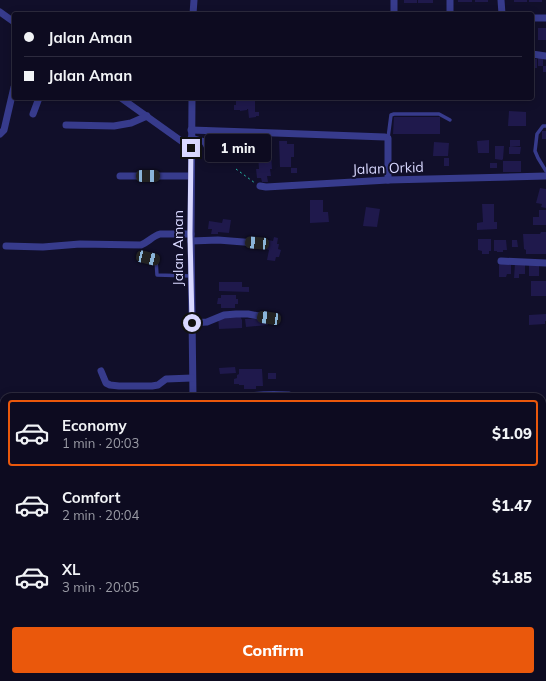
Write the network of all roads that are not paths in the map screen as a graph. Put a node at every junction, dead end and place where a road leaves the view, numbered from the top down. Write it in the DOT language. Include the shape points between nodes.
graph roads {
  1 [pos="194,0"];
  2 [pos="394,0"];
  3 [pos="450,0"];
  4 [pos="501,0"];
  5 [pos="0,12"];
  6 [pos="193,12"];
  7 [pos="394,12"];
  8 [pos="450,12"];
  9 [pos="502,12"];
  10 [pos="534,18"];
  11 [pos="546,18"];
  12 [pos="12,21"];
  13 [pos="534,54"];
  14 [pos="546,56"];
  15 [pos="12,96"];
  16 [pos="38,100"];
  17 [pos="124,100"];
  18 [pos="192,100"];
  19 [pos="33,114"];
  20 [pos="147,116"];
  21 [pos="450,120"];
  22 [pos="66,125"];
  23 [pos="546,126"];
  24 [pos="0,134"];
  25 [pos="191,134"];
  26 [pos="388,138"];
  27 [pos="207,146"];
  28 [pos="191,148"];
  29 [pos="546,171"];
  30 [pos="120,176"];
  31 [pos="191,176"];
  32 [pos="546,176"];
  33 [pos="388,180"];
  34 [pos="260,186"];
  35 [pos="191,237"];
  36 [pos="257,243"];
  37 [pos="6,246"];
  38 [pos="139,256"];
  39 [pos="501,261"];
  40 [pos="546,263"];
  41 [pos="191,276"];
  42 [pos="269,318"];
  43 [pos="192,323"];
  44 [pos="101,371"];
  45 [pos="192,378"];
  46 [pos="192,393"];
  1 -- 6 [label="street"];
  2 -- 7 [label="street"];
  3 -- 8 [label="street"];
  4 -- 9 [label="street"];
  5 -- 12 [label="street"];
  10 -- 11 [label="street"];
  13 -- 14 [label="street"];
  15 -- 24 [label="street" via="4,130"];
  16 -- 19 [label="street"];
  17 -- 20 [label="street"];
  18 -- 25 [label="street, Jalan Aman"];
  20 -- 22 [label="street" via="131,123 114,126"];
  20 -- 28 [label="street"];
  21 -- 26 [label="lane" via="439,114 394,114 391,116"];
  23 -- 29 [label="lane" via="537,134 535,151"];
  25 -- 26 [label="street"];
  25 -- 27 [label="street"];
  25 -- 28 [label="street, Jalan Aman"];
  26 -- 33 [label="street"];
  28 -- 31 [label="street, Jalan Aman"];
  30 -- 31 [label="street"];
  31 -- 35 [label="street, Jalan Aman"];
  32 -- 33 [label="street, Jalan Orkid"];
  33 -- 34 [label="street, Jalan Orkid"];
  35 -- 36 [label="street"];
  35 -- 37 [label="street" via="160,234 141,245"];
  35 -- 41 [label="street, Jalan Aman"];
  38 -- 41 [label="lane" via="156,260 157,275"];
  39 -- 40 [label="street"];
  41 -- 43 [label="street, Jalan Aman"];
  42 -- 43 [label="street" via="230,314 207,322"];
  43 -- 45 [label="street, Jalan Aman"];
  44 -- 45 [label="street" via="106,383 119,386 152,386 166,379"];
  45 -- 46 [label="street, Jalan Aman"];
}
